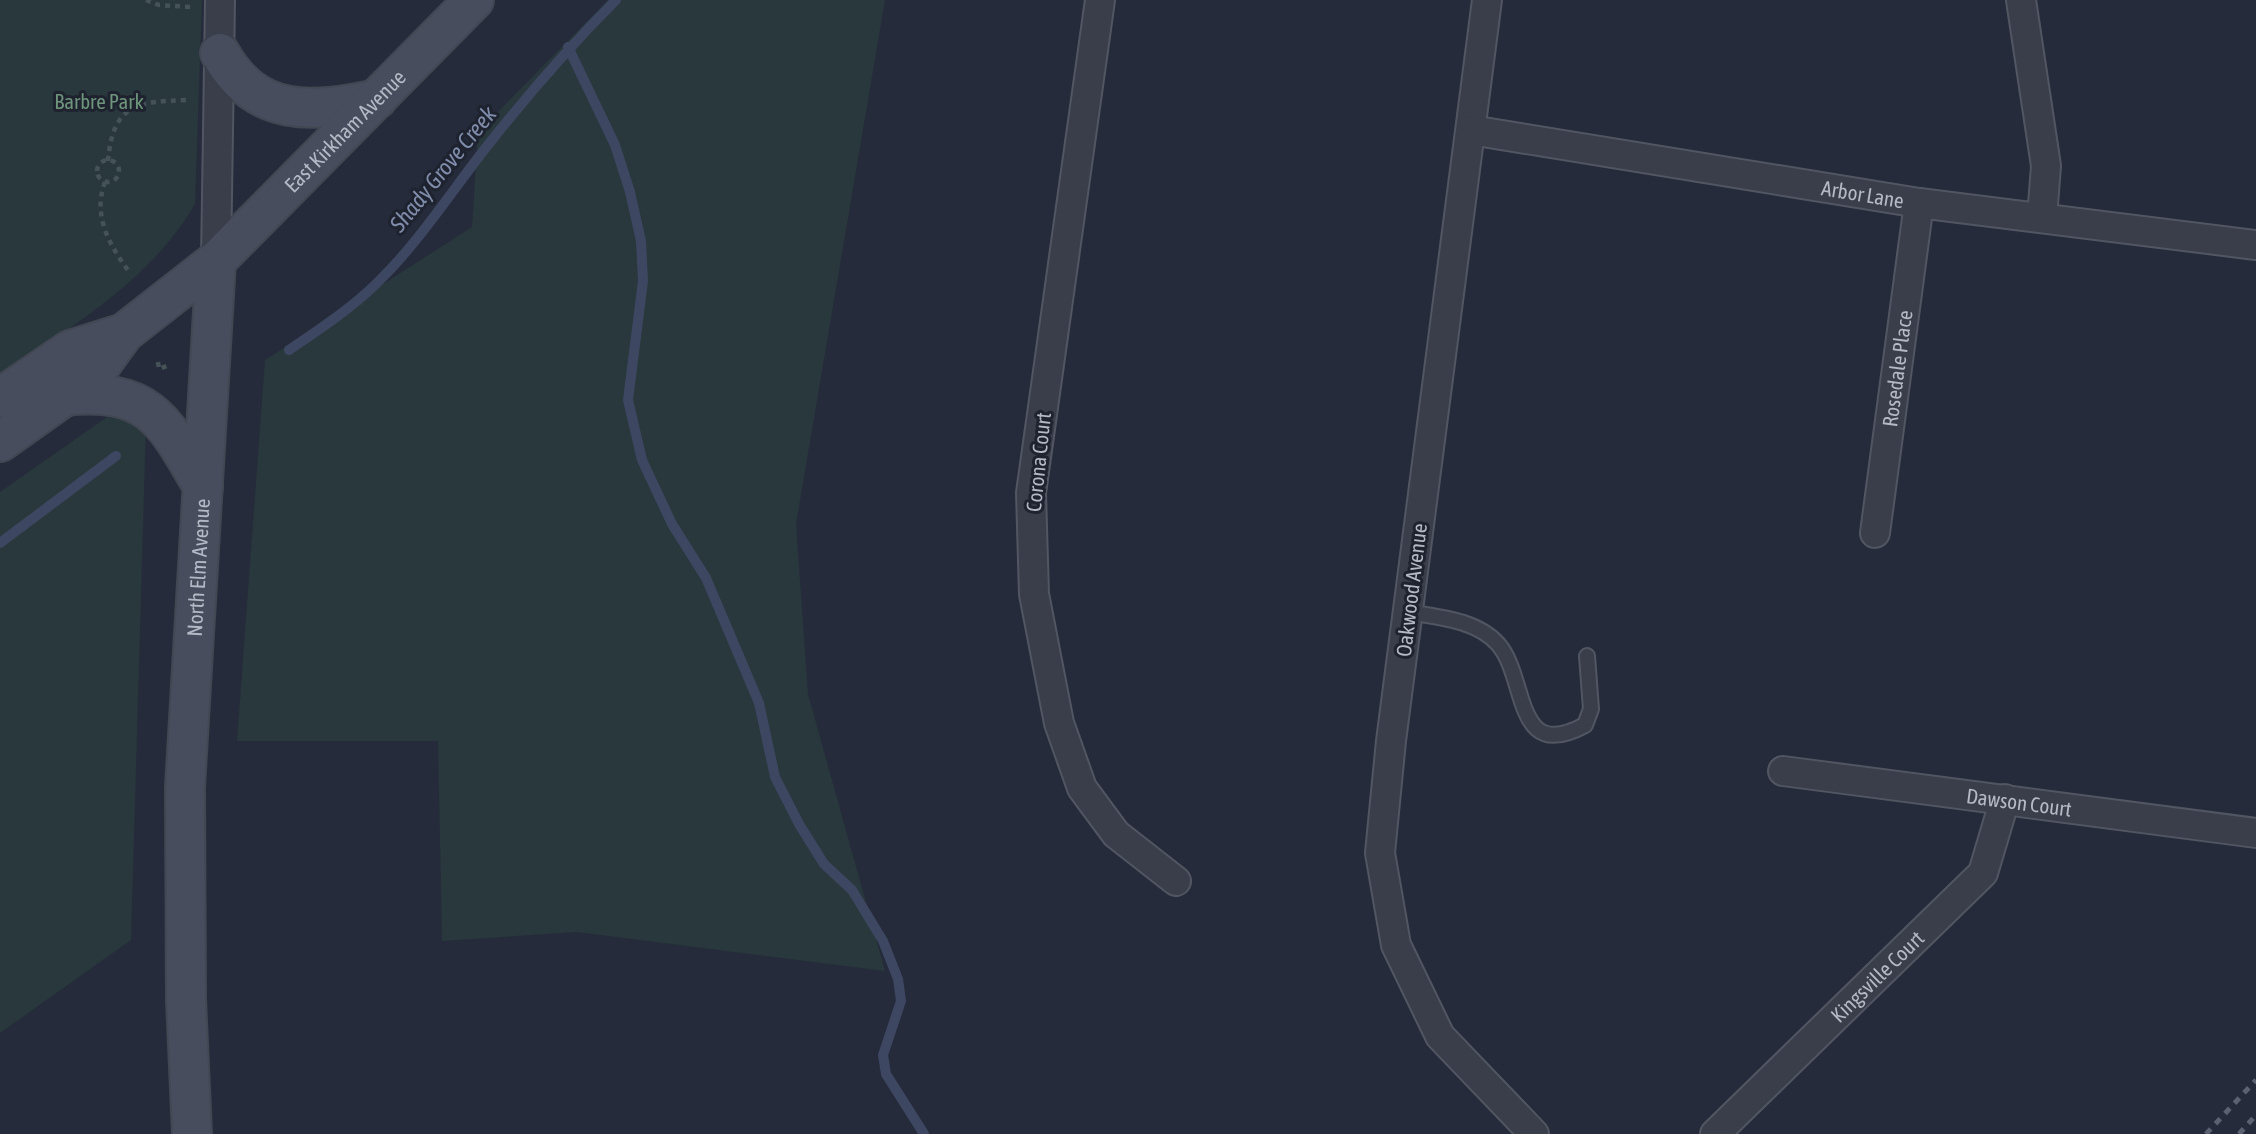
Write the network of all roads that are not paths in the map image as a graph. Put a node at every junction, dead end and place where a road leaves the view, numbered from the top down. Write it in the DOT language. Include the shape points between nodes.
graph roads {
  1 [pos="474,0"];
  2 [pos="1100,0"];
  3 [pos="1488,0"];
  4 [pos="2021,0"];
  5 [pos="220,4"];
  6 [pos="220,53"];
  7 [pos="377,99"];
  8 [pos="1471,130"];
  9 [pos="1919,203"];
  10 [pos="2042,217"];
  11 [pos="2256,245"];
  12 [pos="216,261"];
  13 [pos="124,333"];
  14 [pos="64,396"];
  15 [pos="0,398"];
  16 [pos="0,442"];
  17 [pos="203,487"];
  18 [pos="1875,533"];
  19 [pos="1408,612"];
  20 [pos="1587,656"];
  21 [pos="1783,771"];
  22 [pos="2005,799"];
  23 [pos="2256,833"];
  24 [pos="1176,881"];
  25 [pos="192,1134"];
  26 [pos="1534,1134"];
  27 [pos="1715,1134"];
  1 -- 7 [label="main road, East Kirkham Avenue"];
  2 -- 24 [label="street, Corona Court" via="1031,494 1034,594 1059,723 1082,788 1116,834"];
  3 -- 8 [label="street, Oakwood Avenue"];
  4 -- 10 [label="street" via="2046,166"];
  5 -- 6 [label="street, North Elm Avenue"];
  6 -- 7 [label="main road" via="245,88 283,106 343,106"];
  6 -- 12 [label="street, North Elm Avenue"];
  7 -- 12 [label="main road, East Kirkham Avenue"];
  8 -- 9 [label="street, Arbor Lane"];
  8 -- 19 [label="street, Oakwood Avenue"];
  9 -- 10 [label="street, Arbor Lane"];
  9 -- 18 [label="street, Rosedale Place"];
  10 -- 11 [label="street, Arbor Lane"];
  12 -- 13 [label="main road, East Kirkham Avenue"];
  12 -- 17 [label="main road, North Elm Avenue"];
  13 -- 14 [label="main road" via="93,376"];
  13 -- 15 [label="main road" via="70,351"];
  14 -- 16 [label="main road"];
  14 -- 17 [label="main road" via="96,393 126,397 153,413 174,437"];
  17 -- 25 [label="main road, North Elm Avenue" via="185,787"];
  19 -- 20 [label="lane" via="1480,629 1500,646 1529,721 1541,733 1565,735 1585,724 1591,709"];
  19 -- 26 [label="street, Oakwood Avenue" via="1380,853 1396,945 1440,1036"];
  21 -- 22 [label="street, Dawson Court"];
  22 -- 23 [label="street, Dawson Court"];
  22 -- 27 [label="street, Kingsville Court" via="1983,873"];
}
